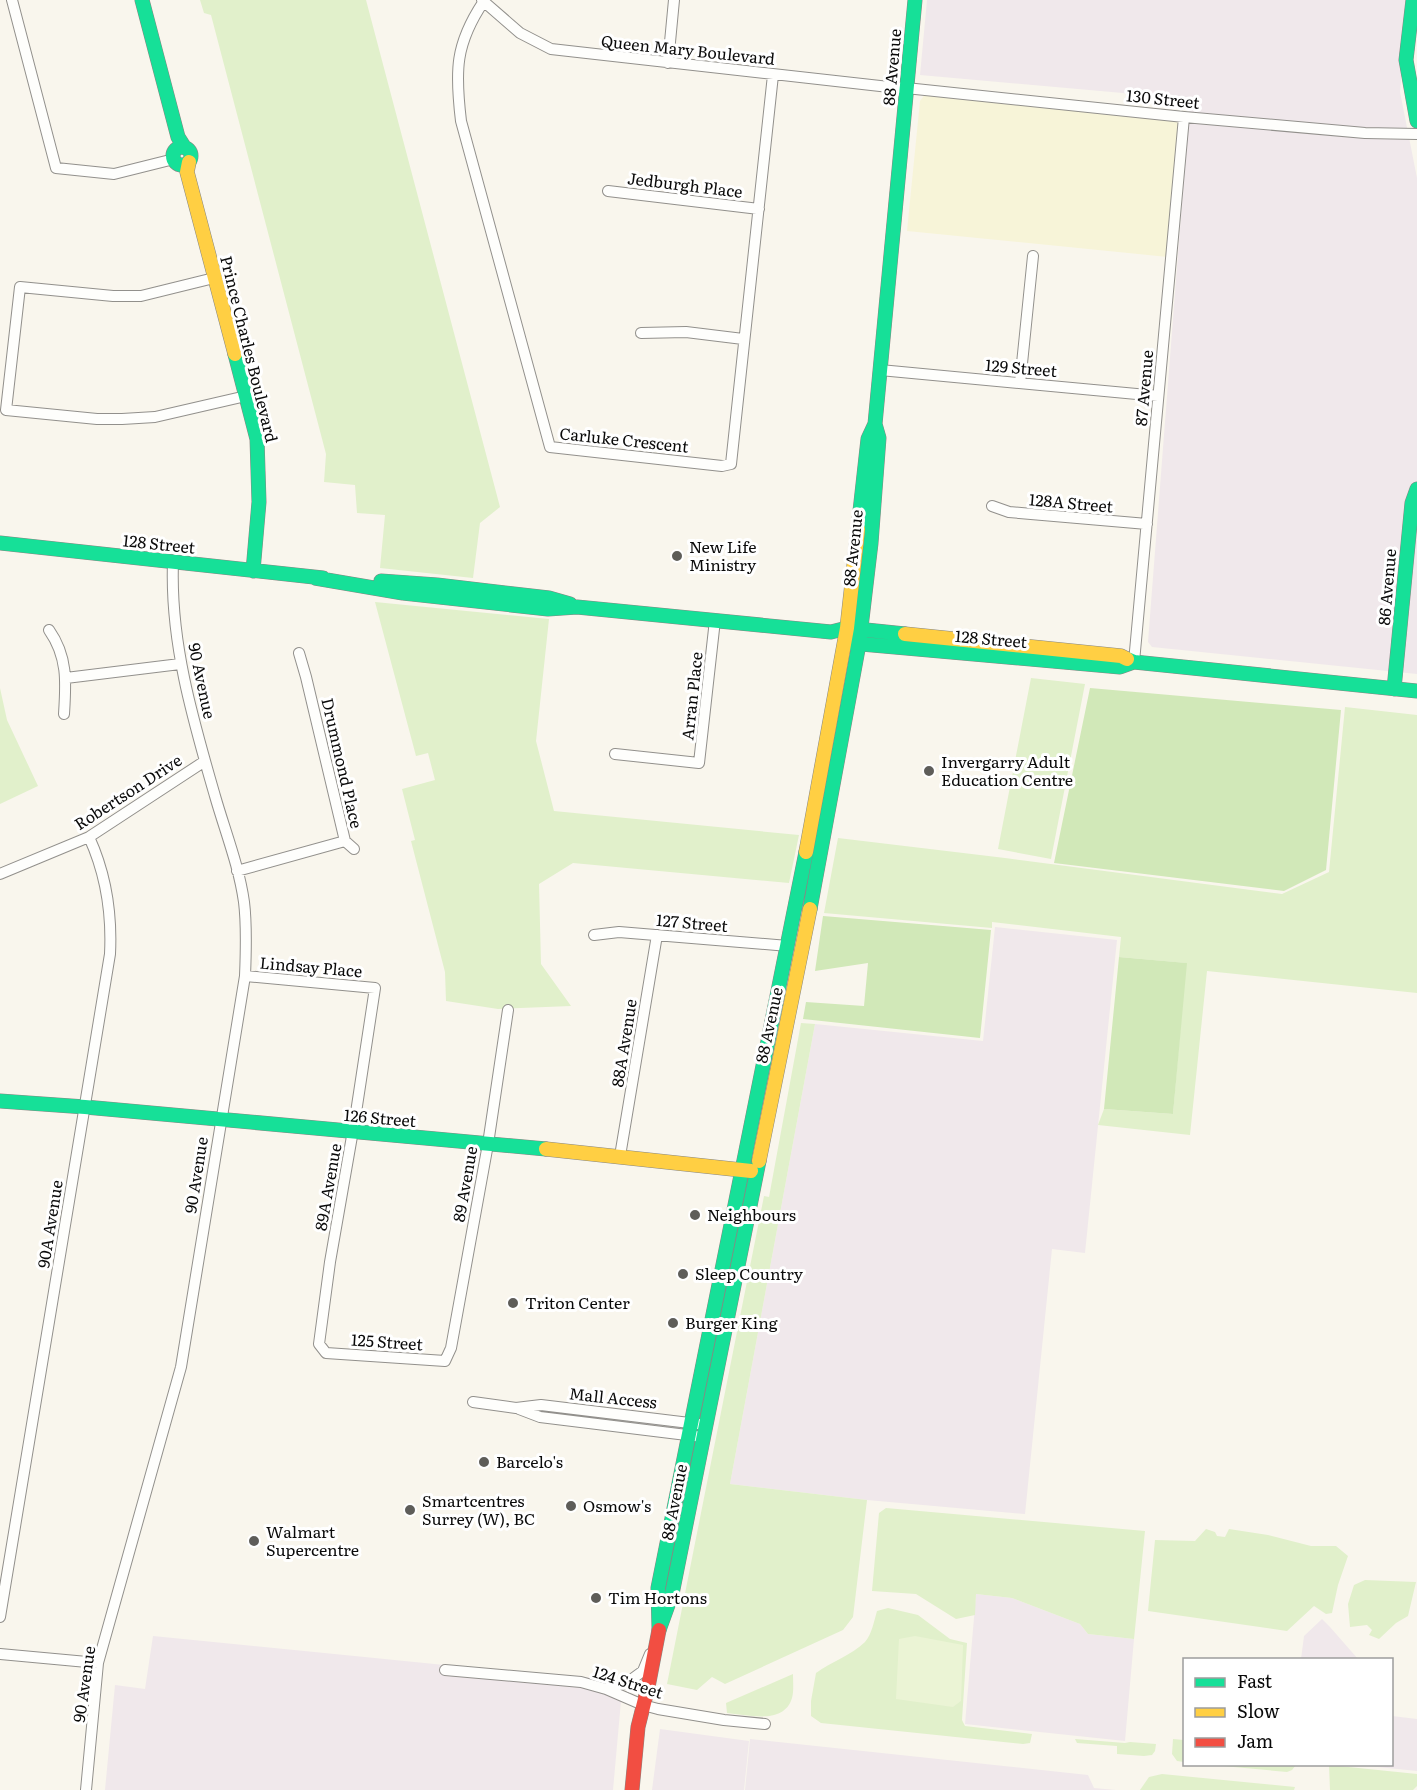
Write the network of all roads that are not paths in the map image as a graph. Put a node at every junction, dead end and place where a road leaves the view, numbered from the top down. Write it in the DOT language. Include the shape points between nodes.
graph roads {
  1 [pos="12,0"];
  2 [pos="142,0"];
  3 [pos="674,0"];
  4 [pos="915,0"];
  5 [pos="1413,0"];
  6 [pos="483,1"];
  7 [pos="668,63"];
  8 [pos="773,75"];
  9 [pos="906,88"];
  10 [pos="1184,117"];
  11 [pos="1417,121"];
  12 [pos="1417,134"];
  13 [pos="182,156"];
  14 [pos="608,191"];
  15 [pos="759,209"];
  16 [pos="1033,256"];
  17 [pos="214,278"];
  18 [pos="641,333"];
  19 [pos="743,339"];
  20 [pos="880,370"];
  21 [pos="1020,383"];
  22 [pos="246,396"];
  23 [pos="1158,396"];
  24 [pos="1417,489"];
  25 [pos="992,506"];
  26 [pos="1147,524"];
  27 [pos="0,543"];
  28 [pos="172,562"];
  29 [pos="253,571"];
  30 [pos="715,620"];
  31 [pos="854,629"];
  32 [pos="49,630"];
  33 [pos="831,632"];
  34 [pos="852,643"];
  35 [pos="299,653"];
  36 [pos="1134,662"];
  37 [pos="180,663"];
  38 [pos="66,678"];
  39 [pos="1394,689"];
  40 [pos="1417,691"];
  41 [pos="64,714"];
  42 [pos="615,754"];
  43 [pos="205,761"];
  44 [pos="89,837"];
  45 [pos="345,841"];
  46 [pos="354,849"];
  47 [pos="237,871"];
  48 [pos="0,874"];
  49 [pos="594,935"];
  50 [pos="657,935"];
  51 [pos="788,946"];
  52 [pos="245,976"];
  53 [pos="375,988"];
  54 [pos="508,1010"];
  55 [pos="0,1101"];
  56 [pos="85,1107"];
  57 [pos="220,1119"];
  58 [pos="353,1132"];
  59 [pos="488,1144"];
  60 [pos="620,1156"];
  61 [pos="749,1171"];
  62 [pos="326,1353"];
  63 [pos="445,1361"];
  64 [pos="473,1402"];
  65 [pos="697,1430"];
  66 [pos="0,1617"];
  67 [pos="658,1634"];
  68 [pos="0,1654"];
  69 [pos="98,1663"];
  70 [pos="445,1670"];
  71 [pos="606,1689"];
  72 [pos="643,1705"];
  73 [pos="765,1724"];
  74 [pos="86,1790"];
  75 [pos="632,1790"];
  1 -- 13 [label="street" via="56,168 114,174"];
  2 -- 13 [label="main road, Prince Charles Boulevard"];
  3 -- 7 [label="street"];
  4 -- 9 [label="main road, 88 Avenue"];
  5 -- 11 [label="main road" via="1406,60"];
  6 -- 7 [label="street, Queen Mary Boulevard" via="520,33 551,49"];
  6 -- 19 [label="street, Carluke Crescent" via="459,56 456,84 461,121 550,447 730,464"];
  7 -- 8 [label="street, Queen Mary Boulevard"];
  8 -- 9 [label="street, Queen Mary Boulevard"];
  8 -- 15 [label="street, Carluke Crescent"];
  9 -- 10 [label="street, 130 Street"];
  9 -- 20 [label="main road, 88 Avenue"];
  10 -- 12 [label="street, 130 Street"];
  10 -- 23 [label="street, 87 Avenue"];
  13 -- 17 [label="main road, Prince Charles Boulevard"];
  14 -- 15 [label="street, Jedburgh Place"];
  15 -- 19 [label="street, Carluke Crescent"];
  16 -- 21 [label="street"];
  17 -- 22 [label="main road, Prince Charles Boulevard"];
  17 -- 22 [label="street" via="141,296 20,287 6,410 133,419"];
  18 -- 19 [label="street" via="686,332"];
  20 -- 21 [label="street, 129 Street"];
  20 -- 31 [label="main road, 88 Avenue" via="861,496"];
  21 -- 23 [label="street, 129 Street"];
  22 -- 29 [label="main road, Prince Charles Boulevard" via="257,439 259,474"];
  23 -- 26 [label="street, 87 Avenue"];
  24 -- 39 [label="main road, 86 Avenue" via="1412,503"];
  25 -- 26 [label="street, 128A Street" via="1009,512"];
  26 -- 36 [label="street, 87 Avenue"];
  27 -- 28 [label="main road, 128 Street"];
  28 -- 29 [label="main road, 128 Street"];
  28 -- 37 [label="street, 90 Avenue"];
  29 -- 30 [label="main road, 128 Street" via="478,590 549,598 578,607"];
  30 -- 33 [label="main road, 128 Street"];
  30 -- 42 [label="street, Arran Place" via="699,763"];
  31 -- 33 [label="main road, 128 Street"];
  31 -- 34 [label="main road, 88 Avenue"];
  31 -- 36 [label="main road, 128 Street" via="1121,656"];
  32 -- 38 [label="street" via="59,644"];
  33 -- 34 [label="main road"];
  34 -- 36 [label="main road, 128 Street" via="1120,667"];
  34 -- 51 [label="main road, 88 Avenue"];
  34 -- 61 [label="main road, 88 Avenue" via="807,925"];
  35 -- 45 [label="street, Drummond Place"];
  36 -- 39 [label="main road, 128 Street"];
  37 -- 38 [label="street"];
  37 -- 43 [label="street, 90 Avenue"];
  38 -- 41 [label="street"];
  39 -- 40 [label="main road, 128 Street"];
  43 -- 44 [label="street, Robertson Drive"];
  43 -- 47 [label="street, 90 Avenue"];
  44 -- 48 [label="street, Robertson Drive"];
  44 -- 56 [label="street, 90A Avenue" via="104,879 111,932"];
  45 -- 46 [label="street"];
  45 -- 47 [label="street, Drummond Place"];
  47 -- 52 [label="street, 90 Avenue" via="244,903"];
  49 -- 50 [label="street, 127 Street"];
  50 -- 51 [label="street, 127 Street"];
  50 -- 60 [label="street, 88A Avenue"];
  51 -- 61 [label="main road, 88 Avenue"];
  52 -- 53 [label="street, Lindsay Place"];
  52 -- 57 [label="street, 90 Avenue"];
  53 -- 58 [label="street, 89A Avenue"];
  54 -- 59 [label="street, 89 Avenue"];
  55 -- 56 [label="main road, 126 Street"];
  56 -- 57 [label="main road, 126 Street"];
  56 -- 66 [label="street, 90A Avenue"];
  57 -- 58 [label="main road, 126 Street"];
  57 -- 69 [label="street, 90 Avenue" via="181,1367"];
  58 -- 59 [label="main road, 126 Street"];
  58 -- 62 [label="street, 89A Avenue" via="319,1344"];
  59 -- 60 [label="main road, 126 Street"];
  59 -- 63 [label="street, 89 Avenue" via="451,1348"];
  60 -- 61 [label="main road, 126 Street"];
  61 -- 65 [label="main road, 88 Avenue"];
  62 -- 63 [label="street, 125 Street"];
  64 -- 65 [label="street, Mall Access" via="516,1408 540,1417"];
  65 -- 67 [label="main road, 88 Avenue" via="672,1594"];
  67 -- 71 [label="street" via="642,1671 628,1682"];
  67 -- 72 [label="main road, 88 Avenue"];
  68 -- 69 [label="street"];
  69 -- 74 [label="street, 90 Avenue"];
  70 -- 71 [label="street, 124 Street" via="581,1682"];
  71 -- 72 [label="street, 124 Street"];
  72 -- 73 [label="street, 124 Street"];
  72 -- 75 [label="main road, 88 Avenue"];
}
